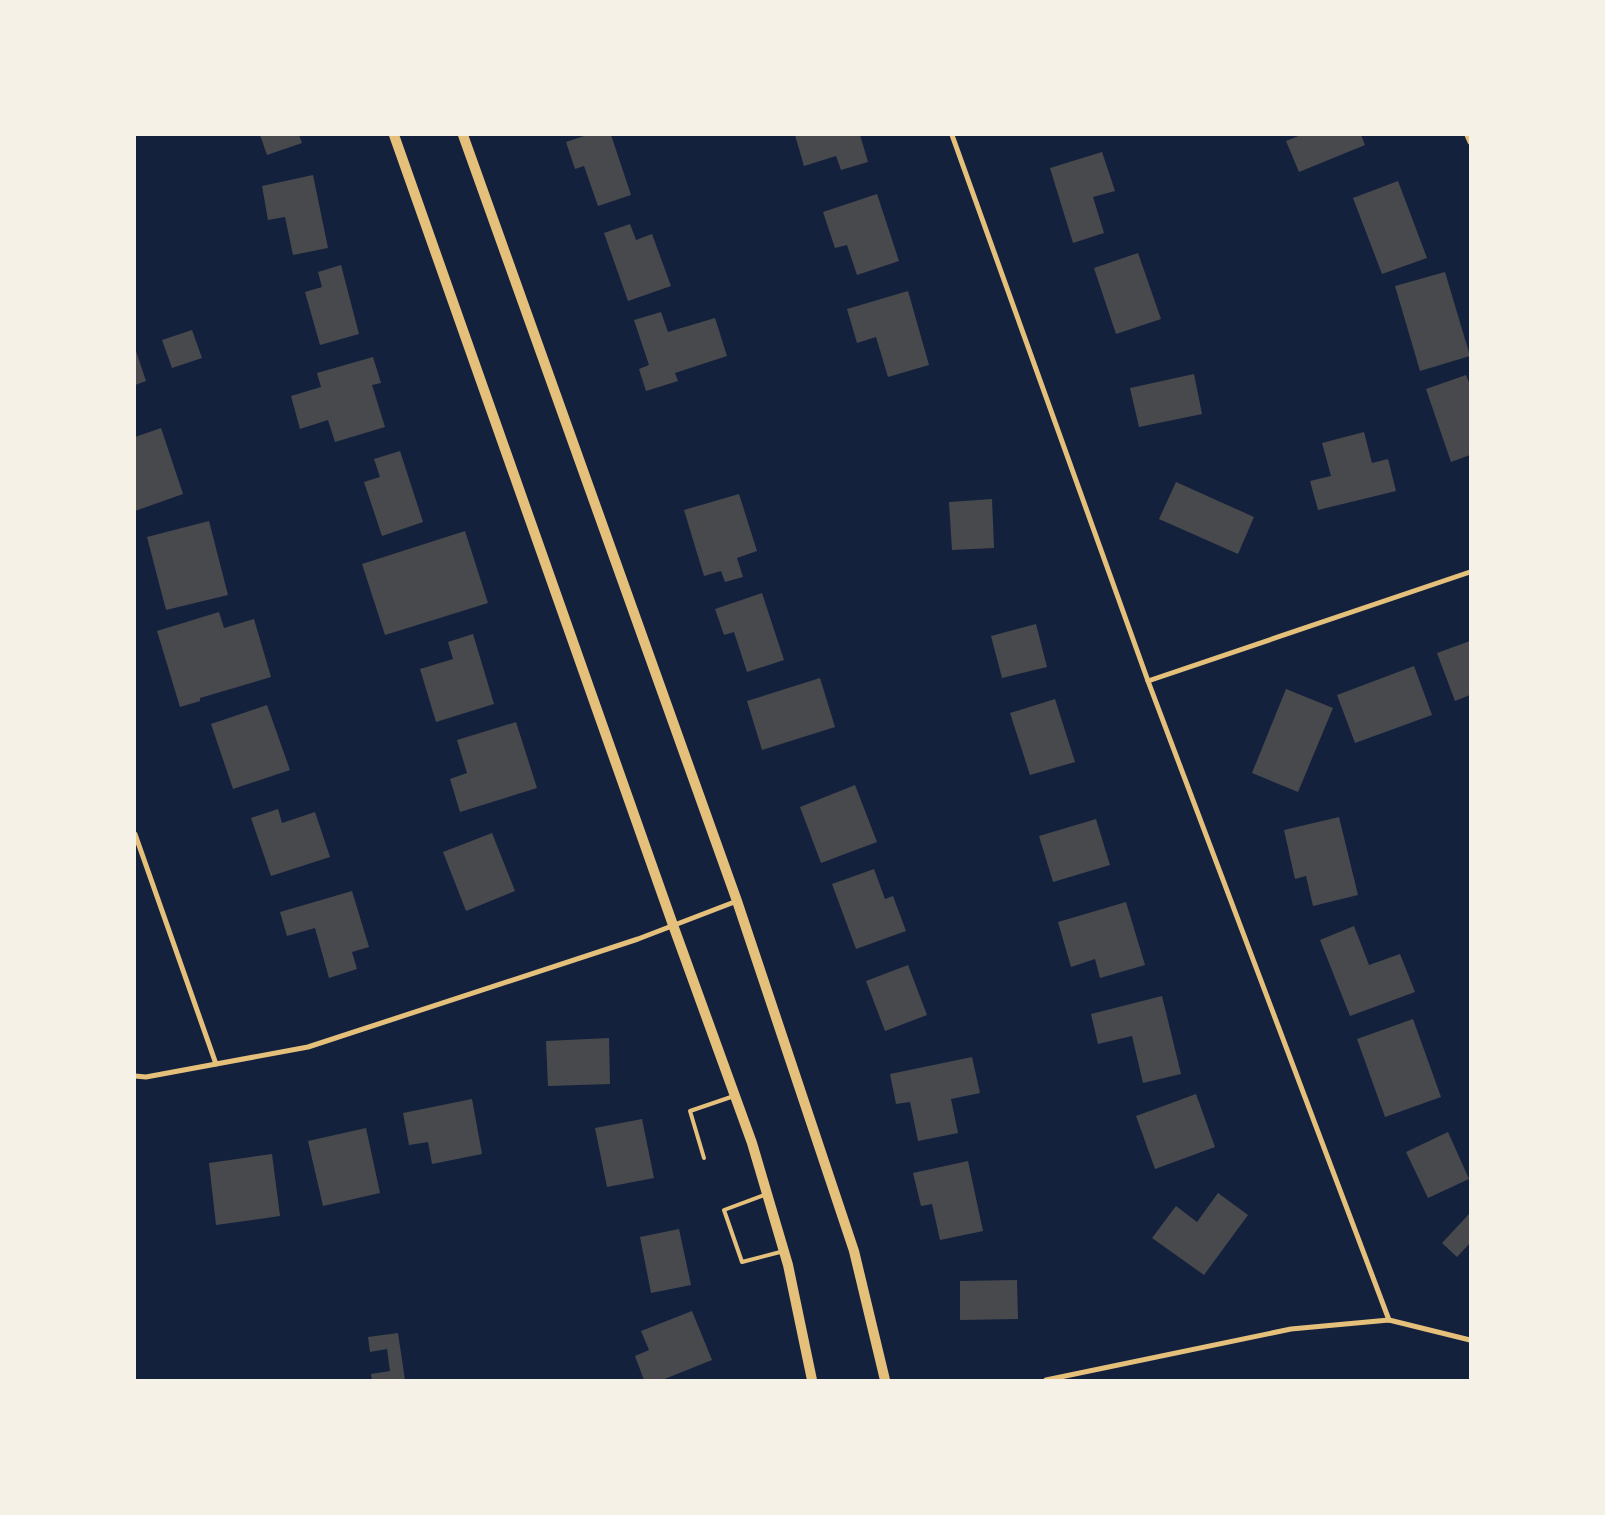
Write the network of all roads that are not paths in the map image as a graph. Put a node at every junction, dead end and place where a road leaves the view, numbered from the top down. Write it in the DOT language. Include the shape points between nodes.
graph roads {
  1 [pos="394,135"];
  2 [pos="464,135"];
  3 [pos="952,135"];
  4 [pos="1467,135"];
  5 [pos="1470,142"];
  6 [pos="1470,572"];
  7 [pos="1148,681"];
  8 [pos="135,834"];
  9 [pos="737,901"];
  10 [pos="672,925"];
  11 [pos="216,1064"];
  12 [pos="135,1076"];
  13 [pos="734,1096"];
  14 [pos="704,1158"];
  15 [pos="767,1194"];
  16 [pos="784,1252"];
  17 [pos="1389,1320"];
  18 [pos="1470,1340"];
  19 [pos="812,1380"];
  20 [pos="885,1380"];
  21 [pos="1046,1380"];
  1 -- 10 [label="main road"];
  2 -- 9 [label="main road"];
  3 -- 7 [label="street"];
  4 -- 5 [label="street"];
  6 -- 7 [label="street"];
  7 -- 17 [label="street"];
  8 -- 11 [label="street"];
  9 -- 10 [label="street"];
  9 -- 20 [label="main road" via="854,1251"];
  10 -- 11 [label="street" via="308,1047"];
  10 -- 13 [label="main road"];
  11 -- 12 [label="street" via="146,1077"];
  13 -- 14 [label="lane" via="690,1111"];
  13 -- 15 [label="main road"];
  15 -- 16 [label="main road"];
  15 -- 16 [label="lane" via="724,1210 742,1262"];
  16 -- 19 [label="main road"];
  17 -- 18 [label="street"];
  17 -- 21 [label="street" via="1292,1329"];
}
